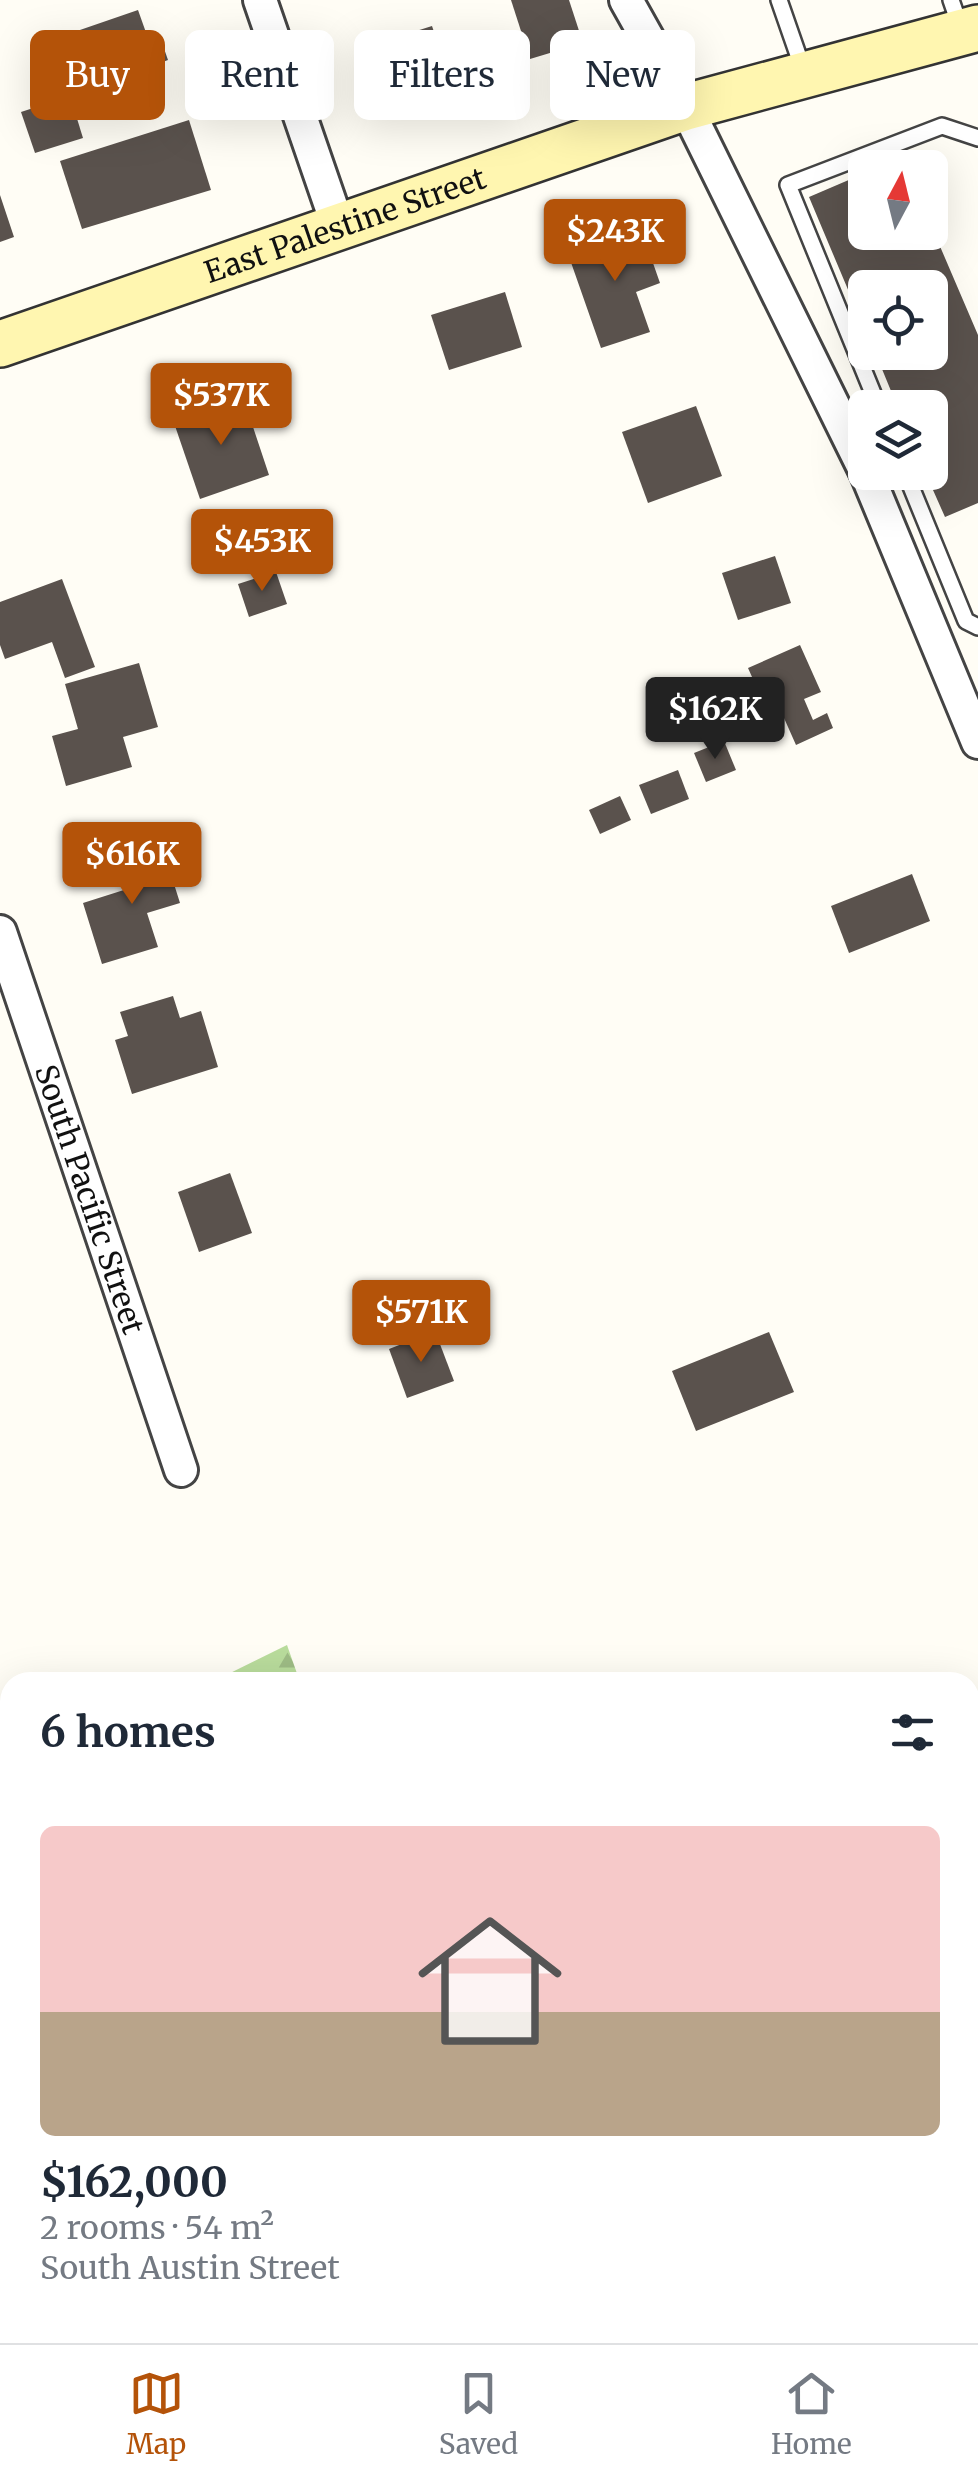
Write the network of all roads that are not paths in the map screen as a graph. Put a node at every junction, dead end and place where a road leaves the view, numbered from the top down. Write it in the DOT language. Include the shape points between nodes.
graph roads {
  1 [pos="260,0"];
  2 [pos="626,0"];
  3 [pos="779,0"];
  4 [pos="964,20"];
  5 [pos="643,30"];
  6 [pos="805,76"];
  7 [pos="695,105"];
  8 [pos="649,120"];
  9 [pos="692,120"];
  10 [pos="978,138"];
  11 [pos="339,229"];
  12 [pos="0,344"];
  13 [pos="872,390"];
  14 [pos="848,437"];
  15 [pos="873,490"];
  16 [pos="912,490"];
  17 [pos="978,627"];
  18 [pos="978,742"];
  19 [pos="0,932"];
  20 [pos="181,1470"];
  1 -- 11 [label="street"];
  2 -- 5 [label="street"];
  3 -- 6 [label="lane"];
  4 -- 6 [label="street, East Palestine Street"];
  6 -- 7 [label="street, East Palestine Street"];
  8 -- 11 [label="street, East Palestine Street"];
  9 -- 14 [label="street"];
  10 -- 13 [label="lane" via="942,126 788,184"];
  11 -- 12 [label="street, East Palestine Street"];
  15 -- 18 [label="street"];
  16 -- 17 [label="lane" via="966,621"];
  19 -- 20 [label="street, South Pacific Street"];
}
